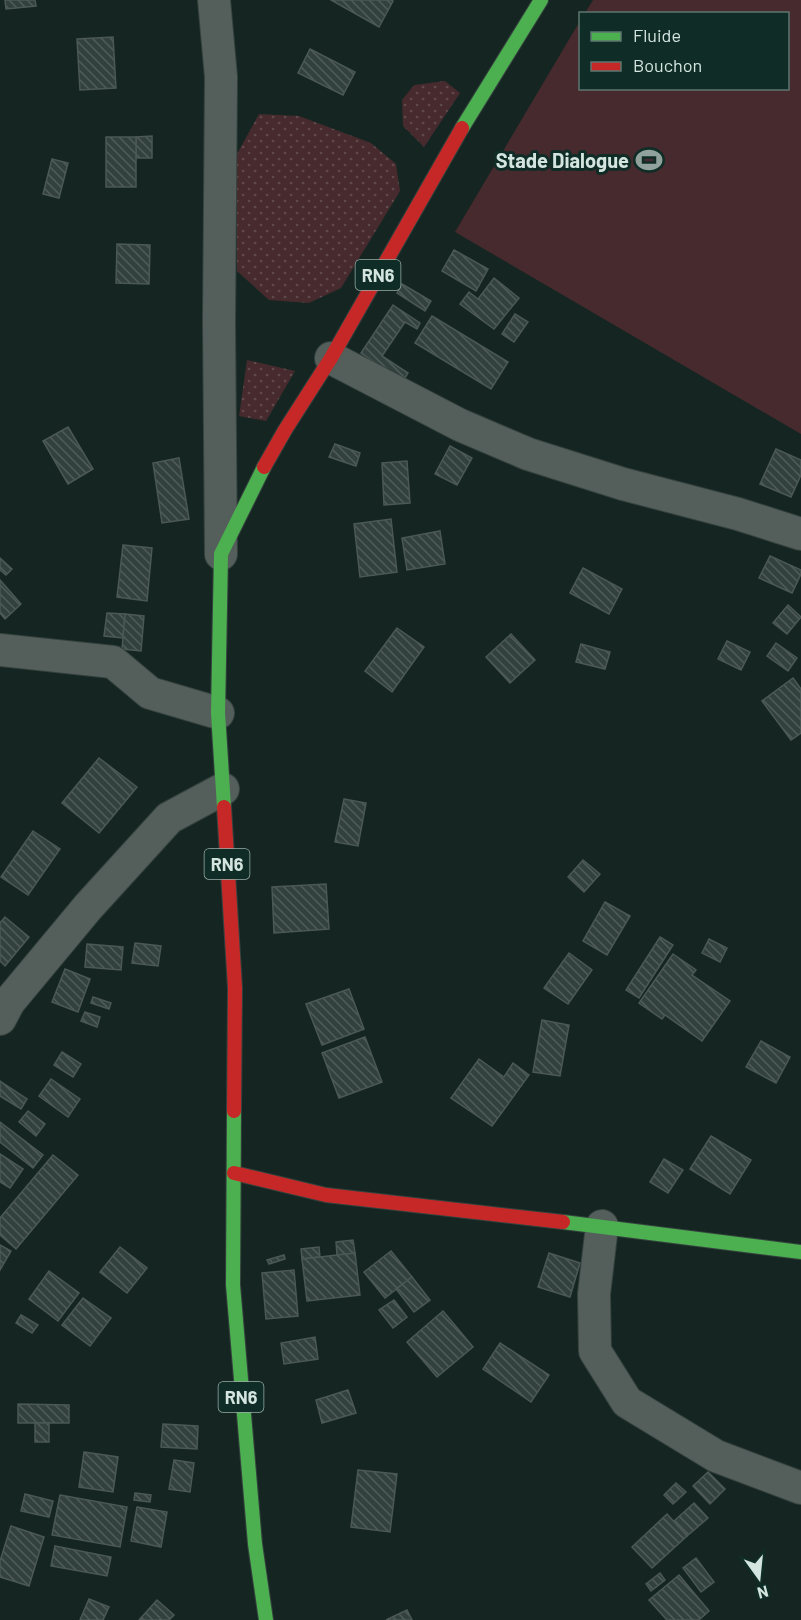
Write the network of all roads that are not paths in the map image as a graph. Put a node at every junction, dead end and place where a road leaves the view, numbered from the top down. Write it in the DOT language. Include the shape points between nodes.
graph roads {
  1 [pos="214,0"];
  2 [pos="541,0"];
  3 [pos="331,358"];
  4 [pos="801,534"];
  5 [pos="221,554"];
  6 [pos="0,650"];
  7 [pos="218,713"];
  8 [pos="223,789"];
  9 [pos="0,1019"];
  10 [pos="234,1173"];
  11 [pos="602,1226"];
  12 [pos="801,1252"];
  13 [pos="801,1488"];
  14 [pos="266,1620"];
  1 -- 5 [label="street" via="221,77"];
  2 -- 3 [label="main road, RN6" via="434,176"];
  3 -- 4 [label="street" via="460,425 528,454"];
  3 -- 5 [label="main road, RN6" via="285,430"];
  5 -- 7 [label="main road, RN6"];
  6 -- 7 [label="street" via="113,662 150,693"];
  7 -- 8 [label="main road, RN6"];
  8 -- 9 [label="street" via="169,818 88,907 9,1002"];
  8 -- 10 [label="main road, RN6" via="234,988"];
  10 -- 11 [label="main road" via="326,1195"];
  10 -- 14 [label="main road, RN6" via="234,1297 253,1532"];
  11 -- 12 [label="main road"];
  11 -- 13 [label="street" via="594,1294 596,1351 627,1402 716,1456"];
}
